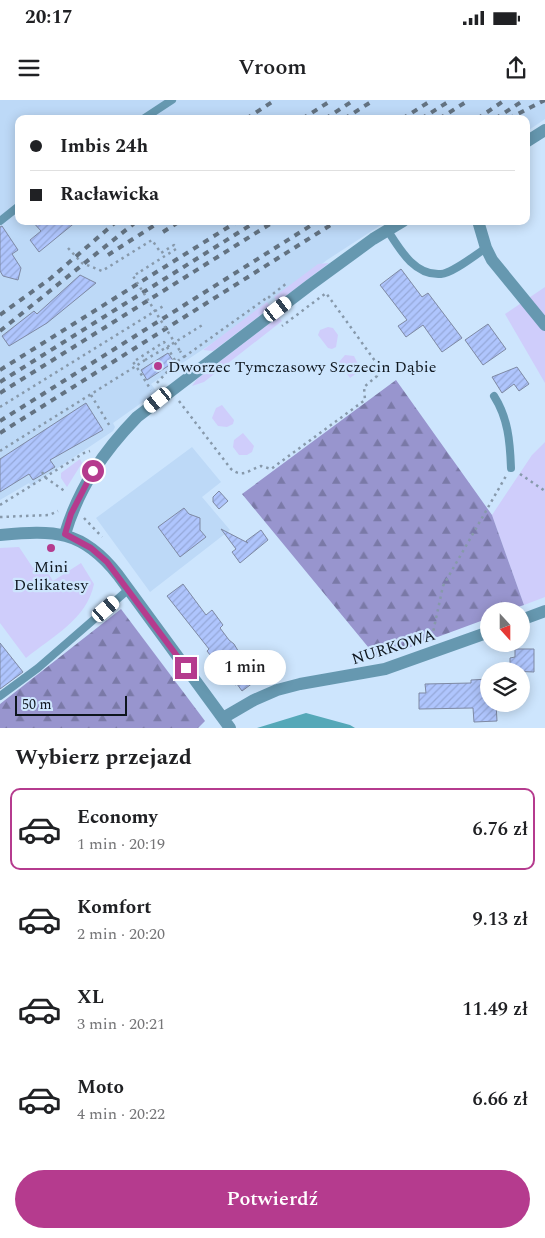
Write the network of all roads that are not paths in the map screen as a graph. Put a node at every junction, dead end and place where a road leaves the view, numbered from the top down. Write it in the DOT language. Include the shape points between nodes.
graph roads {
  1 [pos="172,100"];
  2 [pos="149,115"];
  3 [pos="545,130"];
  4 [pos="530,139"];
  5 [pos="15,209"];
  6 [pos="0,221"];
  7 [pos="397,225"];
  8 [pos="479,225"];
  9 [pos="388,231"];
  10 [pos="486,248"];
  11 [pos="545,325"];
  12 [pos="494,396"];
  13 [pos="511,468"];
  14 [pos="65,534"];
  15 [pos="0,535"];
  16 [pos="129,589"];
  17 [pos="545,611"];
  18 [pos="530,617"];
  19 [pos="480,635"];
  20 [pos="0,696"];
  21 [pos="226,723"];
  1 -- 2 [label="lane"];
  3 -- 4 [label="street"];
  5 -- 6 [label="lane"];
  7 -- 9 [label="street"];
  8 -- 10 [label="street"];
  9 -- 10 [label="lane" via="411,263 442,274"];
  9 -- 14 [label="street" via="310,285 158,400 120,433 78,498"];
  10 -- 11 [label="street" via="499,270"];
  12 -- 13 [label="lane" via="503,410 510,440"];
  14 -- 15 [label="street"];
  14 -- 16 [label="street" via="99,554"];
  16 -- 20 [label="lane" via="38,668"];
  16 -- 21 [label="street"];
  17 -- 18 [label="street"];
  19 -- 21 [label="street, NURKOWA" via="374,672 277,690 254,700"];
}
